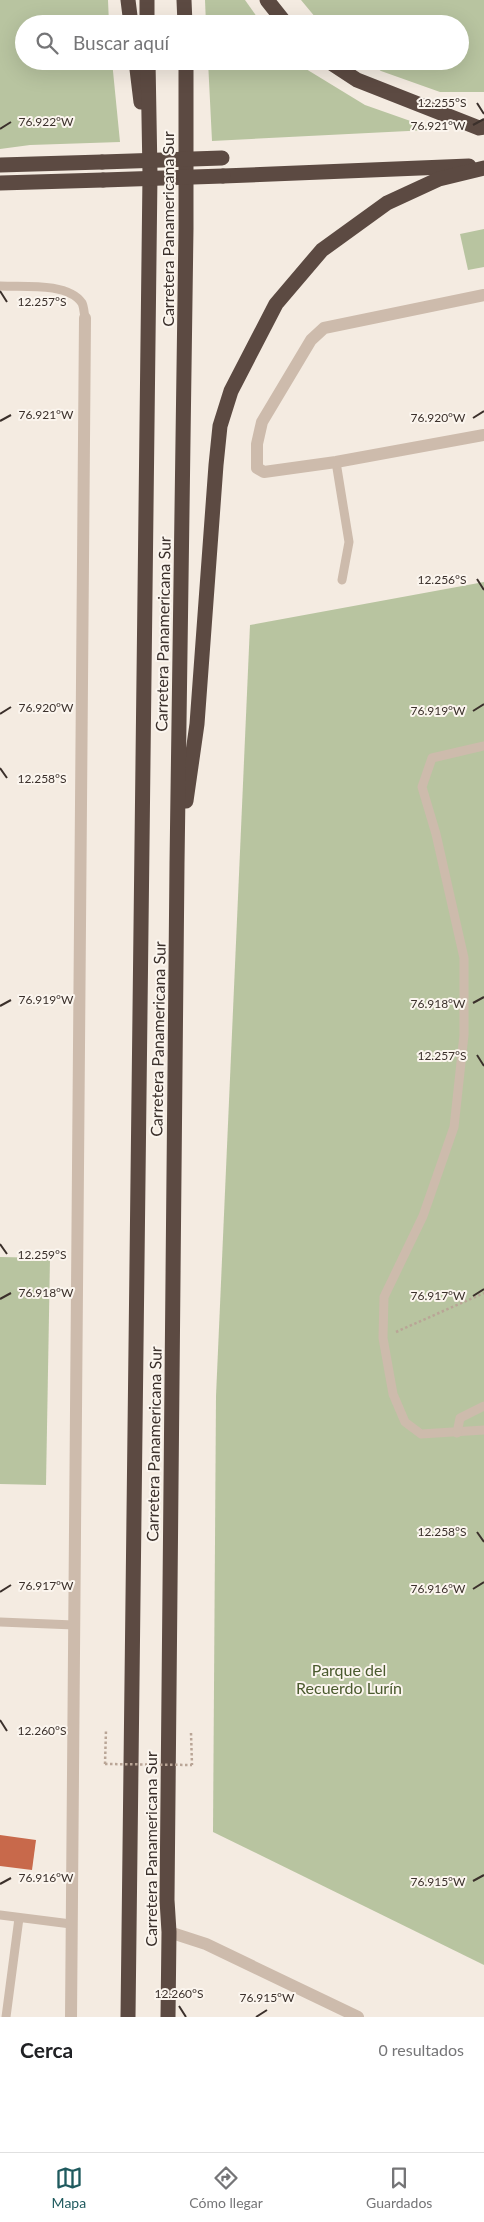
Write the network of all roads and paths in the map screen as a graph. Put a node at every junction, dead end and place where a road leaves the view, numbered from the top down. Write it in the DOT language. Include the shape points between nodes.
graph roads {
  1 [pos="128,0"];
  2 [pos="147,0"];
  3 [pos="184,0"];
  4 [pos="267,0"];
  5 [pos="130,15"];
  6 [pos="148,15"];
  7 [pos="185,15"];
  8 [pos="279,15"];
  9 [pos="137,70"];
  10 [pos="148,70"];
  11 [pos="186,70"];
  12 [pos="342,70"];
  13 [pos="484,128"];
  14 [pos="222,158"];
  15 [pos="0,164"];
  16 [pos="484,167"];
  17 [pos="150,174"];
  18 [pos="0,183"];
  19 [pos="0,286"];
  20 [pos="484,295"];
  21 [pos="85,318"];
  22 [pos="484,435"];
  23 [pos="336,462"];
  24 [pos="342,580"];
  25 [pos="484,746"];
  26 [pos="177,864"];
  27 [pos="484,1293"];
  28 [pos="383,1338"];
  29 [pos="484,1406"];
  30 [pos="484,1430"];
  31 [pos="457,1433"];
  32 [pos="0,1622"];
  33 [pos="74,1625"];
  34 [pos="106,1730"];
  35 [pos="191,1734"];
  36 [pos="0,1915"];
  37 [pos="19,1918"];
  38 [pos="71,1924"];
  39 [pos="169,1932"];
  40 [pos="6,2017"];
  41 [pos="71,2017"];
  42 [pos="128,2017"];
  43 [pos="168,2017"];
  44 [pos="358,2017"];
  1 -- 5 [label="highway"];
  2 -- 6 [label="highway"];
  3 -- 7 [label="highway"];
  4 -- 8 [label="highway"];
  9 -- 17 [label="highway"];
  10 -- 17 [label="highway, Carretera Panamericana Sur"];
  11 -- 26 [label="highway, Carretera Panamericana Sur"];
  12 -- 13 [label="highway" via="382,91"];
  14 -- 15 [label="highway, bridge"];
  16 -- 18 [label="highway, bridge"];
  16 -- 26 [label="highway" via="439,179 387,202 322,250 276,304 231,391 220,426 197,724"];
  17 -- 42 [label="highway, Carretera Panamericana Sur"];
  19 -- 21 [label="lane" via="62,289 75,295 83,304"];
  20 -- 23 [label="street" via="324,328 311,340 262,422 257,444 257,468 264,472"];
  21 -- 33 [label="street"];
  22 -- 23 [label="street"];
  23 -- 24 [label="lane" via="349,542"];
  25 -- 28 [label="lane" via="432,758 422,787 464,958 464,1035 454,1127 423,1216 384,1297"];
  26 -- 39 [label="highway, Carretera Panamericana Sur"];
  27 -- 28 [label="path"];
  28 -- 31 [label="lane" via="393,1394 405,1422 421,1434"];
  29 -- 31 [label="lane" via="460,1418"];
  30 -- 31 [label="lane"];
  32 -- 33 [label="lane"];
  33 -- 38 [label="street"];
  34 -- 35 [label="path, bridge" via="105,1764 192,1765"];
  36 -- 37 [label="lane"];
  37 -- 38 [label="lane"];
  37 -- 40 [label="lane"];
  38 -- 41 [label="street"];
  39 -- 43 [label="highway, Carretera Panamericana Sur"];
  39 -- 44 [label="street" via="206,1944"];
}
